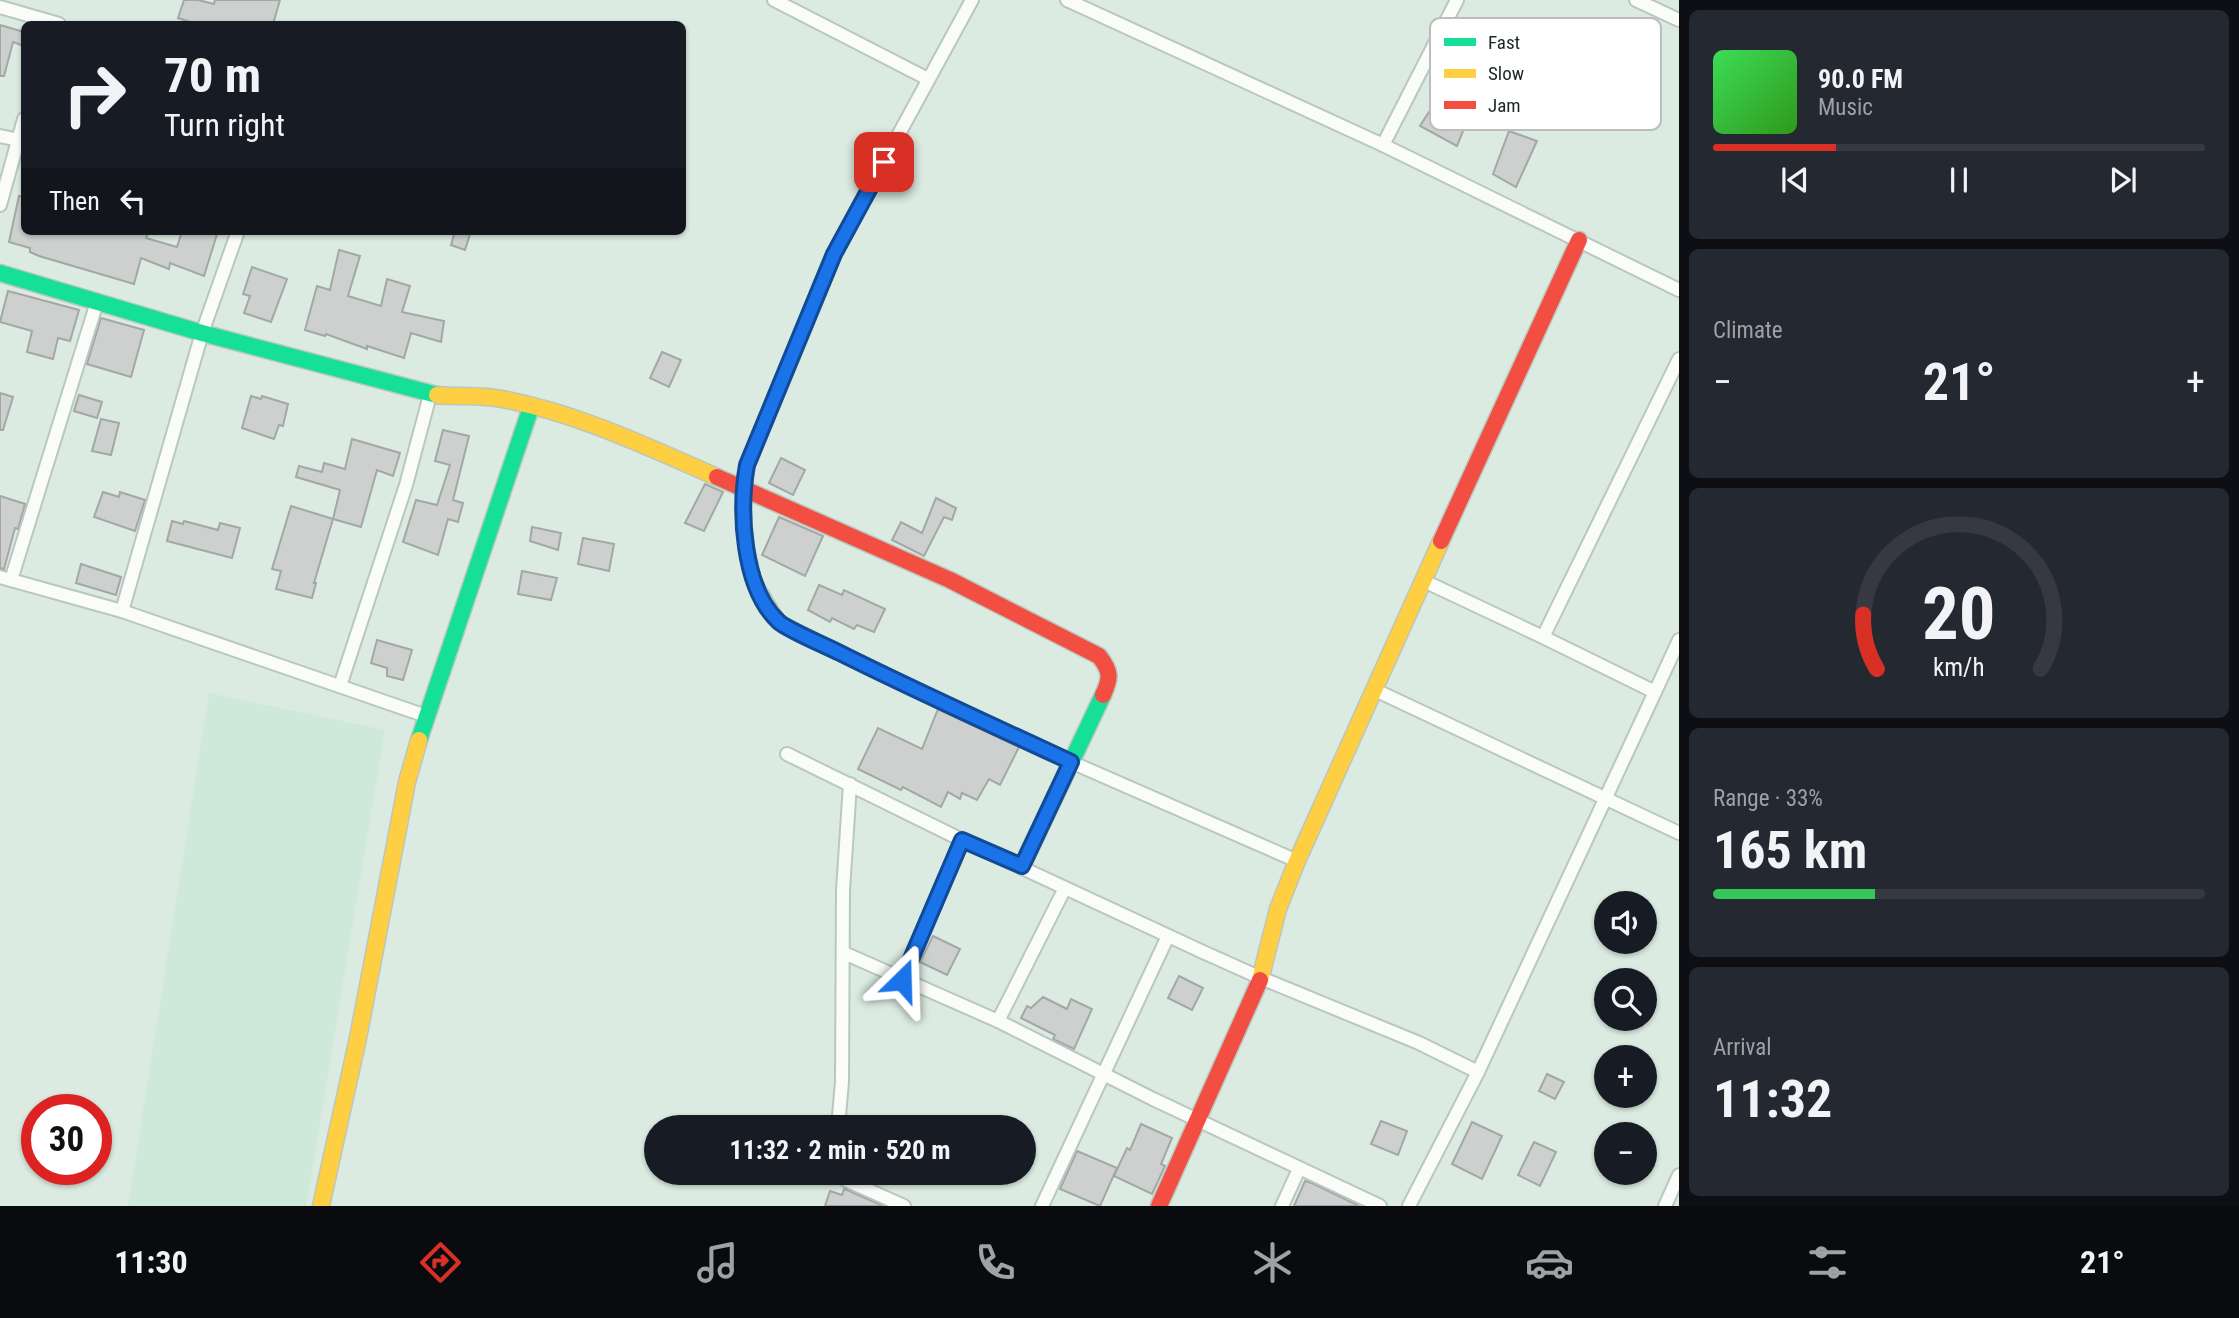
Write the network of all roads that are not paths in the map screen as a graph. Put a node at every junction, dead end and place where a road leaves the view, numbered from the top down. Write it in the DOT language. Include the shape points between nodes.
graph roads {
  1 [pos="774,0"];
  2 [pos="972,0"];
  3 [pos="1067,0"];
  4 [pos="1457,0"];
  5 [pos="1636,0"];
  6 [pos="0,7"];
  7 [pos="1448,18"];
  8 [pos="1679,20"];
  9 [pos="46,21"];
  10 [pos="1430,53"];
  11 [pos="928,79"];
  12 [pos="0,136"];
  13 [pos="21,141"];
  14 [pos="21,144"];
  15 [pos="1383,145"];
  16 [pos="0,205"];
  17 [pos="237,235"];
  18 [pos="1579,240"];
  19 [pos="0,273"];
  20 [pos="1679,290"];
  21 [pos="97,302"];
  22 [pos="202,333"];
  23 [pos="1679,359"];
  24 [pos="430,395"];
  25 [pos="531,407"];
  26 [pos="743,488"];
  27 [pos="5,579"];
  28 [pos="1424,581"];
  29 [pos="122,611"];
  30 [pos="1543,636"];
  31 [pos="1679,640"];
  32 [pos="340,686"];
  33 [pos="1373,690"];
  34 [pos="1655,692"];
  35 [pos="426,716"];
  36 [pos="787,754"];
  37 [pos="1071,762"];
  38 [pos="850,784"];
  39 [pos="1604,798"];
  40 [pos="1679,833"];
  41 [pos="962,840"];
  42 [pos="1297,861"];
  43 [pos="1022,866"];
  44 [pos="1065,888"];
  45 [pos="1168,936"];
  46 [pos="844,953"];
  47 [pos="1261,978"];
  48 [pos="902,980"];
  49 [pos="998,1021"];
  50 [pos="1478,1072"];
  51 [pos="1102,1074"];
  52 [pos="839,1115"];
  53 [pos="1199,1119"];
  54 [pos="1299,1169"];
  55 [pos="1679,1175"];
  56 [pos="857,1185"];
  57 [pos="321,1206"];
  58 [pos="904,1206"];
  59 [pos="1042,1206"];
  60 [pos="1159,1206"];
  61 [pos="1282,1206"];
  62 [pos="1380,1206"];
  63 [pos="1409,1206"];
  64 [pos="1665,1206"];
  1 -- 11 [label="street"];
  2 -- 11 [label="street"];
  3 -- 15 [label="street"];
  4 -- 7 [label="street"];
  5 -- 8 [label="street"];
  6 -- 9 [label="street"];
  10 -- 15 [label="street"];
  11 -- 26 [label="street" via="834,254 747,465"];
  12 -- 13 [label="street"];
  14 -- 16 [label="street"];
  15 -- 18 [label="street"];
  17 -- 22 [label="street"];
  18 -- 20 [label="street"];
  18 -- 28 [label="street"];
  19 -- 21 [label="street"];
  21 -- 22 [label="street"];
  21 -- 27 [label="street"];
  22 -- 24 [label="street"];
  22 -- 29 [label="street"];
  23 -- 30 [label="street"];
  24 -- 25 [label="street" via="501,399"];
  24 -- 32 [label="street" via="406,485"];
  25 -- 26 [label="street" via="649,447"];
  25 -- 35 [label="street"];
  26 -- 37 [label="street" via="743,519 754,581 779,622"];
  26 -- 37 [label="street" via="950,580 1099,656 1108,667 1110,680"];
  27 -- 29 [label="street"];
  28 -- 30 [label="street"];
  28 -- 33 [label="street"];
  29 -- 32 [label="street"];
  30 -- 34 [label="street"];
  31 -- 34 [label="street"];
  32 -- 35 [label="street"];
  33 -- 39 [label="street"];
  33 -- 42 [label="street"];
  34 -- 39 [label="street"];
  35 -- 57 [label="street" via="407,782"];
  36 -- 38 [label="street"];
  37 -- 42 [label="street"];
  37 -- 43 [label="street"];
  38 -- 41 [label="street"];
  38 -- 46 [label="street"];
  39 -- 40 [label="street"];
  39 -- 50 [label="street"];
  41 -- 43 [label="street"];
  41 -- 48 [label="street"];
  42 -- 47 [label="street" via="1278,909"];
  43 -- 44 [label="street"];
  44 -- 45 [label="street"];
  44 -- 49 [label="street"];
  45 -- 47 [label="street"];
  45 -- 51 [label="street"];
  46 -- 48 [label="street"];
  46 -- 52 [label="street"];
  47 -- 50 [label="street"];
  47 -- 53 [label="street"];
  48 -- 49 [label="street"];
  49 -- 51 [label="street"];
  50 -- 63 [label="street"];
  51 -- 53 [label="street"];
  51 -- 59 [label="street"];
  53 -- 54 [label="street"];
  53 -- 60 [label="street"];
  54 -- 61 [label="street"];
  54 -- 62 [label="street"];
  55 -- 64 [label="street"];
  56 -- 58 [label="street"];
}
